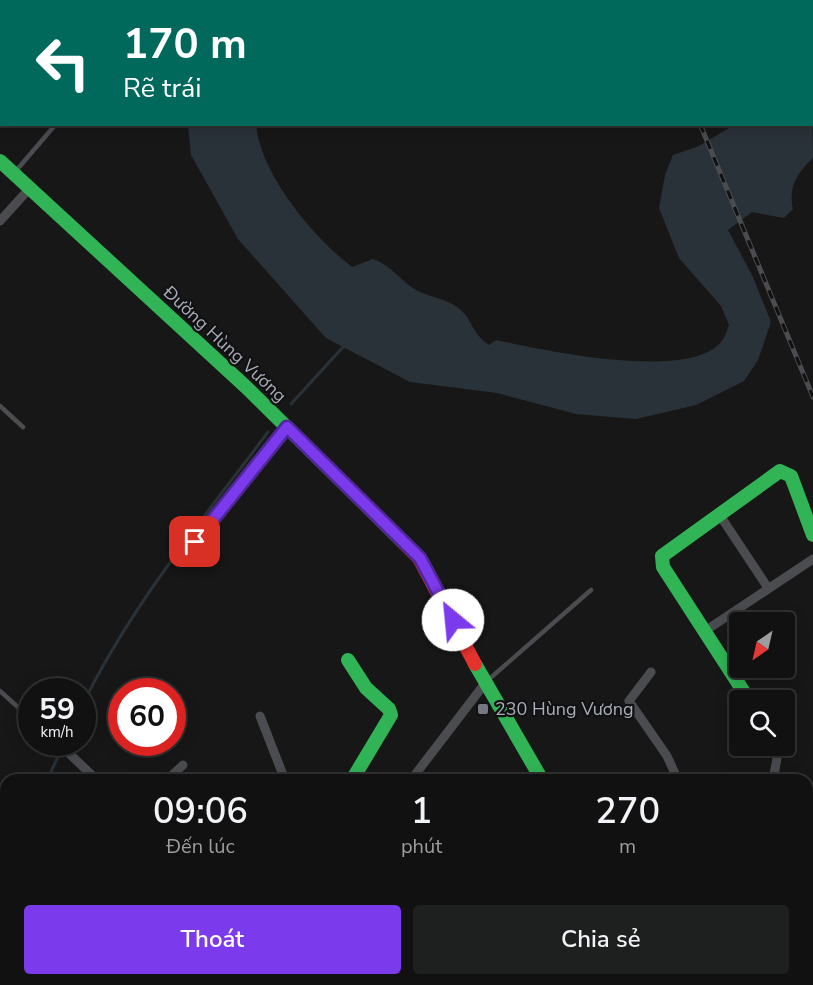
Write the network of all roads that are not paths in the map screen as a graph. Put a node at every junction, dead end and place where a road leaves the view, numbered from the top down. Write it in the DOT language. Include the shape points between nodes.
graph roads {
  1 [pos="54,126"];
  2 [pos="0,161"];
  3 [pos="13,174"];
  4 [pos="29,189"];
  5 [pos="0,220"];
  6 [pos="0,406"];
  7 [pos="22,427"];
  8 [pos="287,427"];
  9 [pos="718,514"];
  10 [pos="813,535"];
  11 [pos="195,542"];
  12 [pos="813,558"];
  13 [pos="768,588"];
  14 [pos="591,590"];
  15 [pos="705,631"];
  16 [pos="348,660"];
  17 [pos="651,672"];
  18 [pos="486,682"];
  19 [pos="743,690"];
  20 [pos="0,691"];
  21 [pos="18,708"];
  22 [pos="261,717"];
  23 [pos="71,756"];
  24 [pos="777,756"];
  25 [pos="183,765"];
  26 [pos="88,771"];
  27 [pos="86,774"];
  28 [pos="91,774"];
  29 [pos="173,774"];
  30 [pos="283,774"];
  31 [pos="356,774"];
  32 [pos="416,774"];
  33 [pos="538,774"];
  34 [pos="675,774"];
  35 [pos="774,774"];
  1 -- 3 [label="lane"];
  2 -- 3 [label="main road, Đường Hùng Vương"];
  3 -- 4 [label="main road, Đường Hùng Vương"];
  4 -- 5 [label="street"];
  4 -- 8 [label="main road, Đường Hùng Vương"];
  6 -- 7 [label="lane"];
  8 -- 11 [label="main road"];
  8 -- 18 [label="main road, Đường Hùng Vương" via="420,558"];
  9 -- 10 [label="main road" via="784,471 790,476"];
  9 -- 13 [label="street"];
  9 -- 15 [label="main road" via="666,552 661,561"];
  12 -- 13 [label="street"];
  13 -- 15 [label="street"];
  14 -- 18 [label="lane"];
  15 -- 19 [label="main road"];
  16 -- 31 [label="main road" via="366,688 391,715"];
  17 -- 34 [label="street" via="629,701"];
  18 -- 32 [label="street"];
  18 -- 33 [label="main road, Đường Hùng Vương"];
  20 -- 21 [label="lane"];
  22 -- 30 [label="street"];
  23 -- 26 [label="street"];
  24 -- 35 [label="street"];
  25 -- 29 [label="street"];
  26 -- 27 [label="street"];
  26 -- 28 [label="street"];
}
